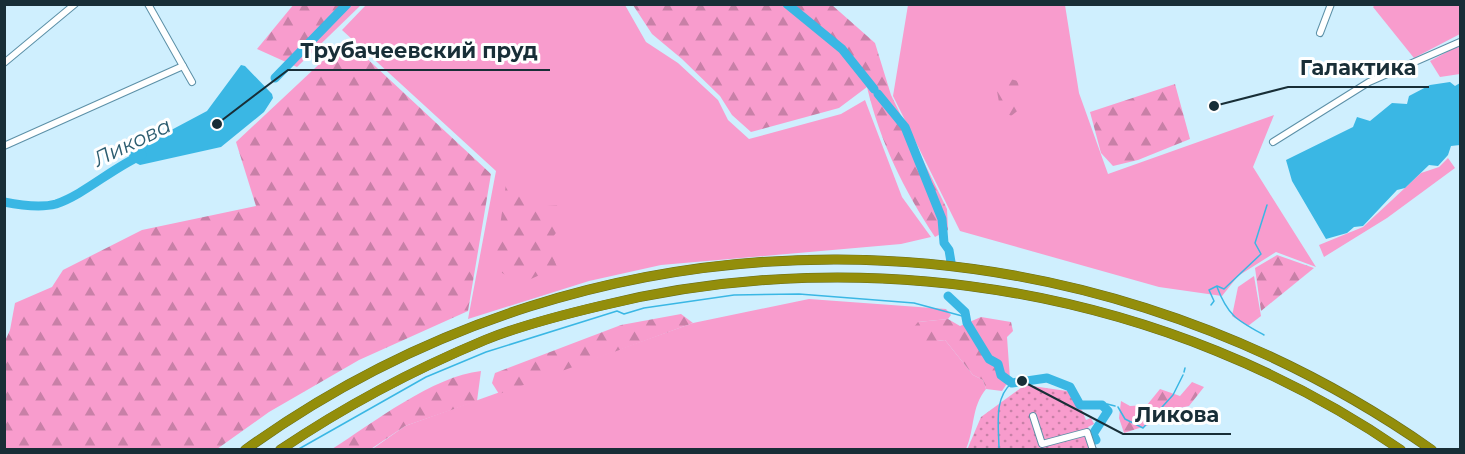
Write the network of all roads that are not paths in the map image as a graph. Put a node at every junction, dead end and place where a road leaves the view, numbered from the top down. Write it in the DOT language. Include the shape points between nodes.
graph roads {
  1 [pos="75,4"];
  2 [pos="148,4"];
  3 [pos="1332,4"];
  4 [pos="1320,33"];
  5 [pos="1461,42"];
  6 [pos="4,63"];
  7 [pos="183,66"];
  8 [pos="192,82"];
  9 [pos="1274,142"];
  10 [pos="4,146"];
  11 [pos="1033,416"];
  12 [pos="244,450"];
  13 [pos="280,450"];
  14 [pos="1093,450"];
  15 [pos="1401,450"];
  16 [pos="1432,450"];
  1 -- 6 [label="street"];
  2 -- 7 [label="street"];
  3 -- 4 [label="street"];
  5 -- 9 [label="street" via="1369,82"];
  7 -- 8 [label="street"];
  7 -- 10 [label="street"];
  11 -- 14 [label="street" via="1042,444 1087,432"];
  12 -- 16 [label="highway" via="318,401 402,357 513,312 621,282 686,270 837,258 978,268 1128,301 1221,334 1306,372"];
  13 -- 15 [label="highway" via="380,388 521,328 688,287 764,278 835,277 979,287 1072,304 1121,318 1215,349 1262,371 1335,409"];
}
